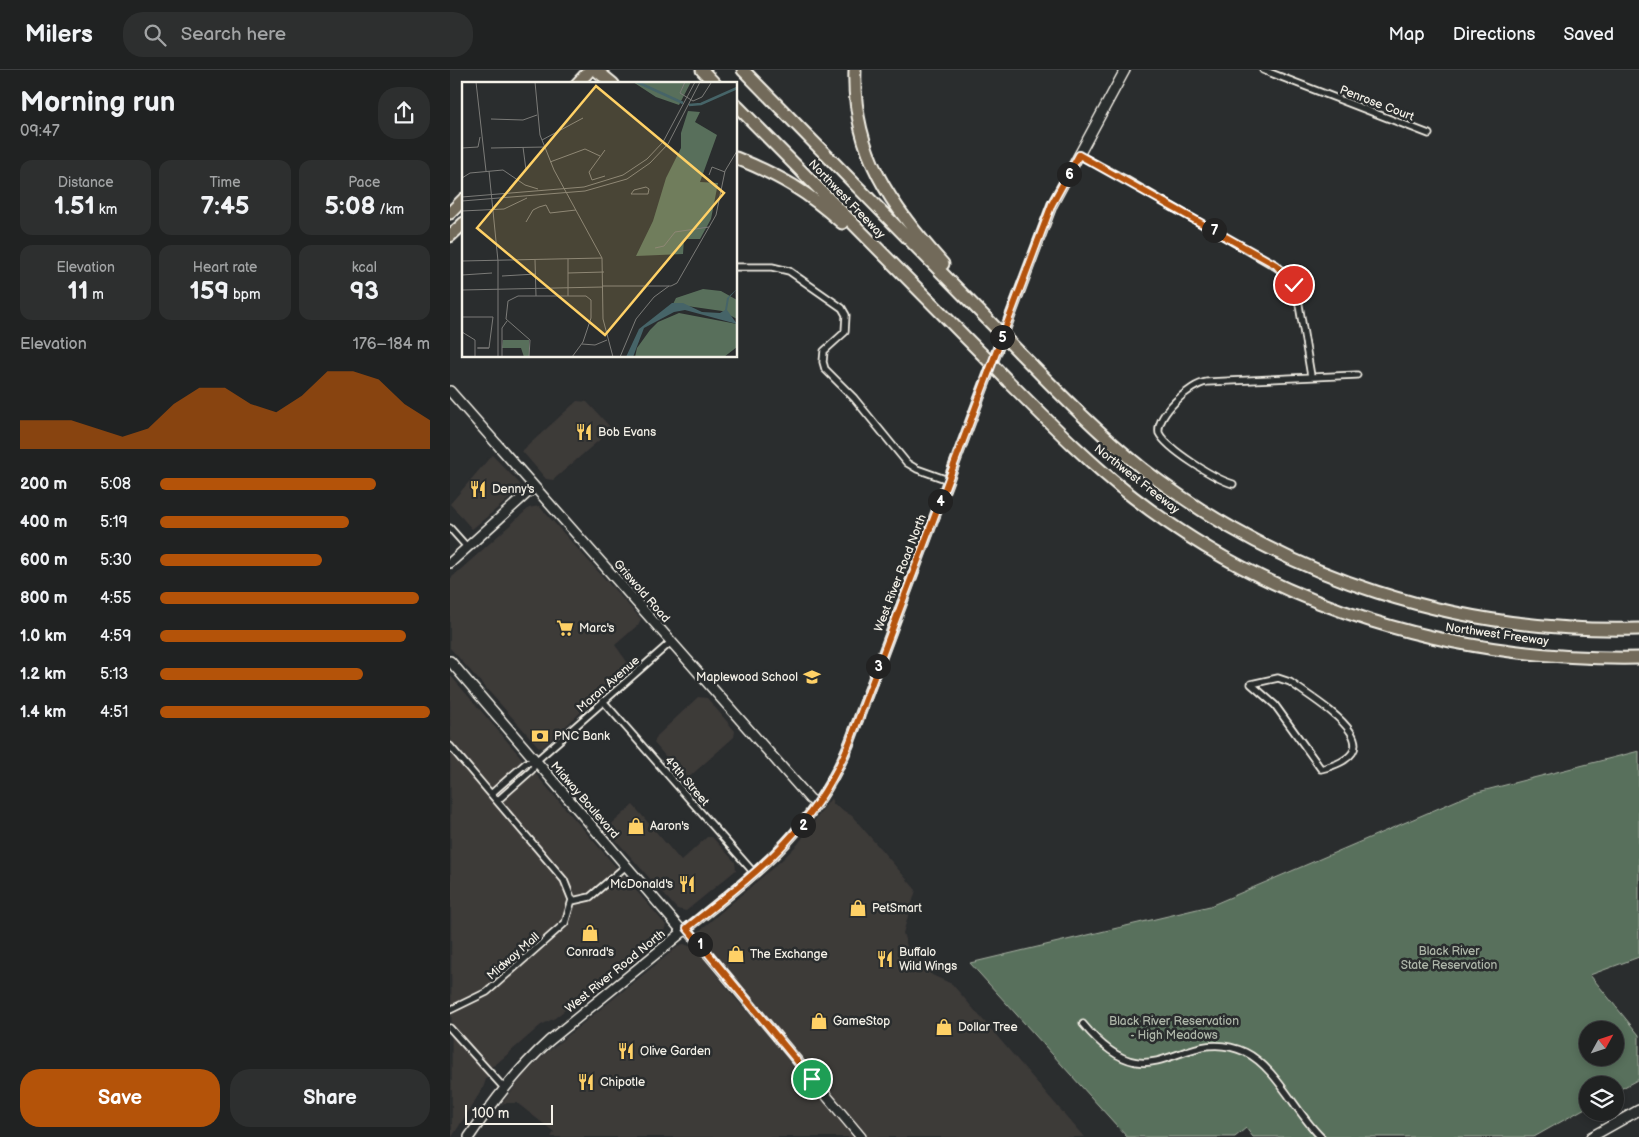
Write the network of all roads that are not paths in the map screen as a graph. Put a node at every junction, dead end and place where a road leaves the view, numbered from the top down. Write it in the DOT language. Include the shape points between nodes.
graph roads {
  1 [pos="590,70"];
  2 [pos="596,70"];
  3 [pos="702,70"];
  4 [pos="743,70"];
  5 [pos="855,70"];
  6 [pos="1125,70"];
  7 [pos="1263,70"];
  8 [pos="609,79"];
  9 [pos="579,82"];
  10 [pos="713,82"];
  11 [pos="738,107"];
  12 [pos="1429,134"];
  13 [pos="1079,155"];
  14 [pos="738,159"];
  15 [pos="462,202"];
  16 [pos="450,213"];
  17 [pos="462,225"];
  18 [pos="450,236"];
  19 [pos="738,267"];
  20 [pos="991,321"];
  21 [pos="951,324"];
  22 [pos="1357,375"];
  23 [pos="1311,376"];
  24 [pos="450,391"];
  25 [pos="948,480"];
  26 [pos="1233,484"];
  27 [pos="534,487"];
  28 [pos="450,528"];
  29 [pos="467,548"];
  30 [pos="450,562"];
  31 [pos="1639,629"];
  32 [pos="671,642"];
  33 [pos="1639,658"];
  34 [pos="450,661"];
  35 [pos="1264,694"];
  36 [pos="603,701"];
  37 [pos="450,746"];
  38 [pos="536,761"];
  39 [pos="491,794"];
  40 [pos="497,801"];
  41 [pos="818,804"];
  42 [pos="626,866"];
  43 [pos="755,874"];
  44 [pos="572,901"];
  45 [pos="685,930"];
  46 [pos="450,1010"];
  47 [pos="1082,1024"];
  48 [pos="450,1028"];
  49 [pos="504,1088"];
  50 [pos="1639,1110"];
  51 [pos="469,1137"];
  52 [pos="861,1137"];
  53 [pos="1321,1137"];
  54 [pos="1591,1137"];
  1 -- 9 [label="highway"];
  2 -- 8 [label="highway"];
  3 -- 10 [label="highway"];
  4 -- 20 [label="highway, Northwest Freeway"];
  5 -- 20 [label="highway" via="859,125 879,181 933,253"];
  6 -- 13 [label="street, West River Road North"];
  7 -- 12 [label="street, Penrose Court"];
  11 -- 21 [label="highway, Northwest Freeway"];
  13 -- 23 [label="street" via="1283,271 1297,293"];
  13 -- 25 [label="street, West River Road North" via="1052,204"];
  14 -- 21 [label="highway" via="788,181 816,199 924,303"];
  15 -- 16 [label="highway"];
  17 -- 18 [label="highway"];
  19 -- 25 [label="street" via="772,267 789,271 842,308 846,327 840,338 824,351 825,369 854,398 907,463"];
  20 -- 31 [label="highway, Northwest Freeway, bridge" via="1049,383 1117,447 1169,488 1239,533 1312,568 1401,600 1490,620 1554,628"];
  21 -- 33 [label="highway, Northwest Freeway, bridge" via="1105,475 1168,523 1248,570 1310,599 1393,628 1457,644 1540,655"];
  22 -- 23 [label="street"];
  23 -- 26 [label="street" via="1197,384 1162,417 1158,429 1164,441 1209,472"];
  24 -- 27 [label="street, Griswold Road"];
  25 -- 41 [label="street, West River Road North" via="849,744"];
  27 -- 29 [label="street"];
  27 -- 32 [label="street, Griswold Road"];
  28 -- 29 [label="street"];
  29 -- 30 [label="street"];
  32 -- 36 [label="street, Moran Avenue"];
  32 -- 41 [label="street, Griswold Road" via="810,799"];
  34 -- 38 [label="street, Midway Boulevard"];
  35 -- 35 [label="street" via="1252,684 1278,678 1290,682 1349,727 1354,741 1351,755 1341,763 1321,769"];
  36 -- 38 [label="street, Moran Avenue"];
  36 -- 43 [label="street, 49th Street"];
  37 -- 39 [label="street"];
  38 -- 39 [label="street, Moran Avenue" via="526,763"];
  38 -- 40 [label="street, Moran Avenue" via="532,770"];
  38 -- 42 [label="street, Midway Boulevard"];
  39 -- 40 [label="street"];
  40 -- 44 [label="street" via="564,880"];
  41 -- 43 [label="street, West River Road North" via="793,836"];
  42 -- 44 [label="street" via="590,898"];
  42 -- 45 [label="street, Midway Boulevard"];
  43 -- 45 [label="street, West River Road North"];
  44 -- 46 [label="street, Midway Mall" via="567,920 553,934 487,992"];
  45 -- 49 [label="street, West River Road North" via="548,1041"];
  45 -- 52 [label="street, Midway Boulevard"];
  47 -- 53 [label="street" via="1109,1052 1132,1062 1158,1062 1212,1046 1226,1046 1247,1053 1262,1064"];
  48 -- 49 [label="street"];
  49 -- 51 [label="street, West River Road North"];
  50 -- 54 [label="street"];
}
